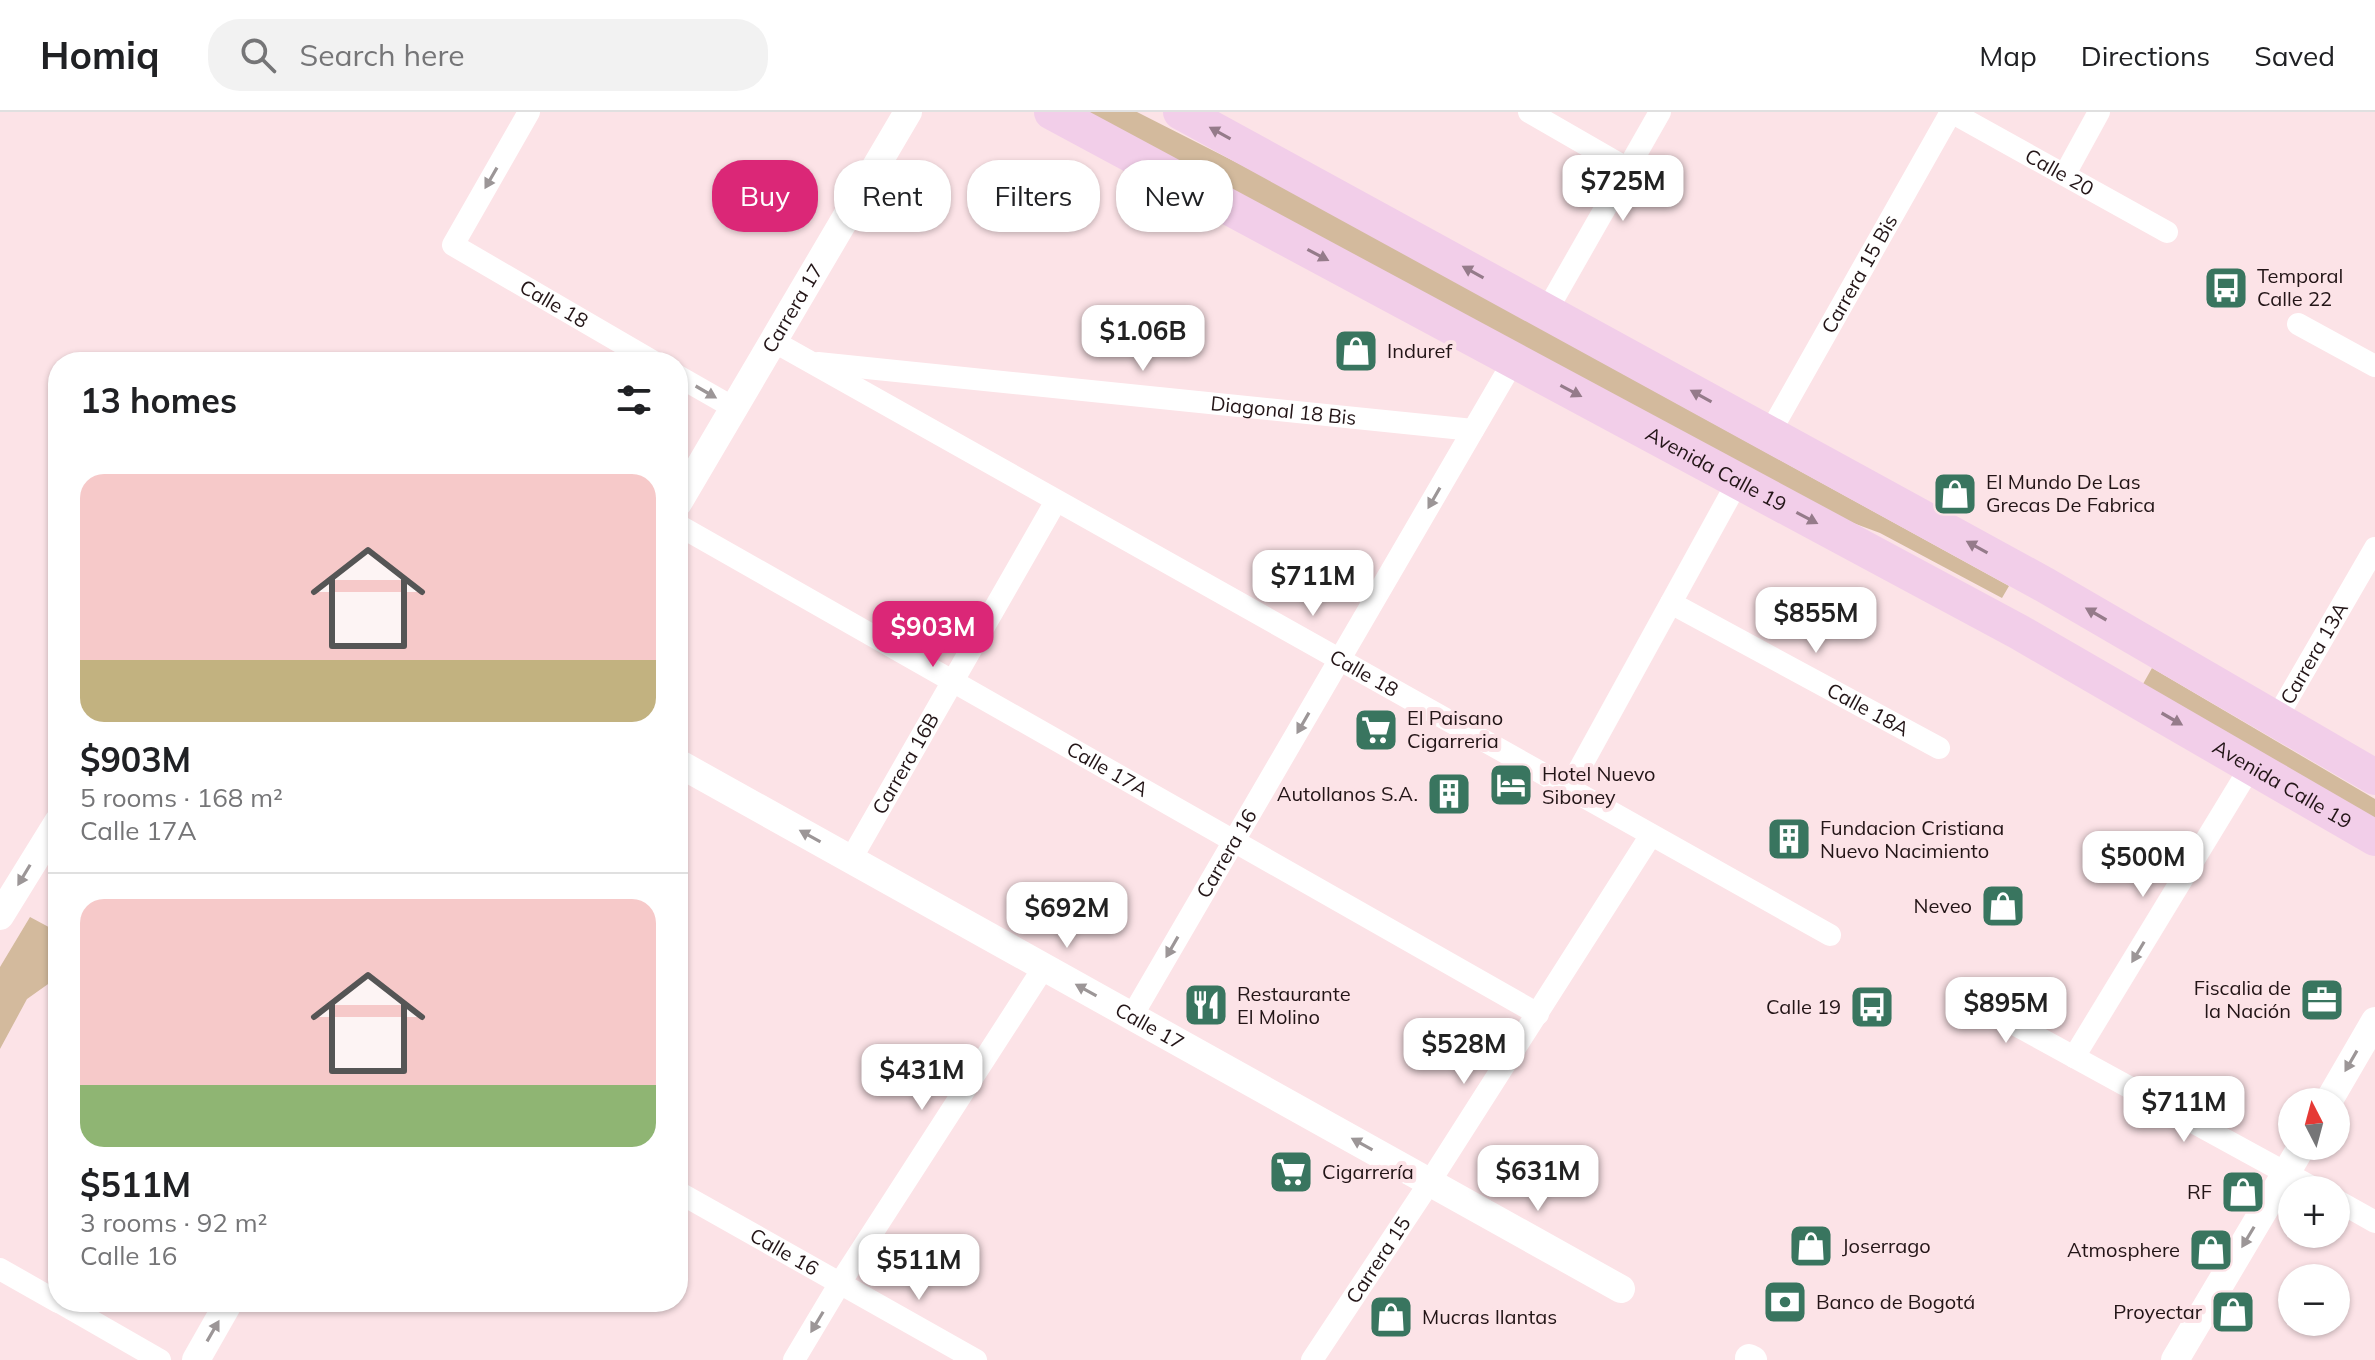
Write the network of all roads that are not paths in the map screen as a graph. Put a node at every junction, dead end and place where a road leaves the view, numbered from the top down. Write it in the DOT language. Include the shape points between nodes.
graph roads {
  1 [pos="529,112"];
  2 [pos="908,112"];
  3 [pos="1052,112"];
  4 [pos="1181,112"];
  5 [pos="1529,112"];
  6 [pos="1660,112"];
  7 [pos="1951,112"];
  8 [pos="2099,112"];
  9 [pos="1628,169"];
  10 [pos="2065,174"];
  11 [pos="2167,232"];
  12 [pos="1546,312"];
  13 [pos="2298,324"];
  14 [pos="773,341"];
  15 [pos="637,352"];
  16 [pos="1514,360"];
  17 [pos="809,362"];
  18 [pos="2375,366"];
  19 [pos="688,382"];
  20 [pos="734,408"];
  21 [pos="1473,430"];
  22 [pos="1769,434"];
  23 [pos="1738,481"];
  24 [pos="688,486"];
  25 [pos="1056,501"];
  26 [pos="688,531"];
  27 [pos="2375,548"];
  28 [pos="1671,603"];
  29 [pos="1340,660"];
  30 [pos="953,681"];
  31 [pos="2276,719"];
  32 [pos="1939,748"];
  33 [pos="2251,766"];
  34 [pos="688,769"];
  35 [pos="2375,777"];
  36 [pos="1569,788"];
  37 [pos="1651,835"];
  38 [pos="2375,838"];
  39 [pos="1234,841"];
  40 [pos="48,842"];
  41 [pos="851,859"];
  42 [pos="0,916"];
  43 [pos="1830,935"];
  44 [pos="1044,967"];
  45 [pos="1959,994"];
  46 [pos="1538,1014"];
  47 [pos="1132,1016"];
  48 [pos="2375,1021"];
  49 [pos="2074,1057"];
  50 [pos="2336,1088"];
  51 [pos="2294,1160"];
  52 [pos="2287,1173"];
  53 [pos="2292,1176"];
  54 [pos="1430,1182"];
  55 [pos="688,1198"];
  56 [pos="2350,1208"];
  57 [pos="2375,1222"];
  58 [pos="0,1269"];
  59 [pos="840,1283"];
  60 [pos="1621,1289"];
  61 [pos="48,1296"];
  62 [pos="76,1312"];
  63 [pos="223,1312"];
  64 [pos="160,1360"];
  65 [pos="196,1360"];
  66 [pos="794,1360"];
  67 [pos="976,1360"];
  68 [pos="1312,1360"];
  69 [pos="2175,1360"];
  1 -- 15 [label="street, Calle 18, one-way" via="453,245"];
  2 -- 14 [label="street, Carrera 17"];
  3 -- 16 [label="main road, Avenida Calle 19, one-way"];
  12 -- 4 [label="main road, one-way"];
  5 -- 9 [label="street"];
  6 -- 9 [label="street"];
  7 -- 10 [label="street, Calle 20"];
  7 -- 22 [label="street, Carrera 15 Bis"];
  8 -- 10 [label="street"];
  9 -- 12 [label="street"];
  10 -- 11 [label="street, Calle 20"];
  22 -- 12 [label="main road, one-way"];
  13 -- 18 [label="street"];
  14 -- 17 [label="street, Calle 18"];
  14 -- 20 [label="street, Carrera 17"];
  16 -- 21 [label="street, Carrera 16"];
  16 -- 23 [label="main road, Avenida Calle 19, one-way"];
  17 -- 21 [label="street, Diagonal 18 Bis"];
  17 -- 25 [label="street, Calle 18"];
  19 -- 20 [label="street, one-way"];
  20 -- 24 [label="street, Carrera 17"];
  21 -- 29 [label="street, Carrera 16, one-way"];
  31 -- 22 [label="main road, one-way"];
  23 -- 28 [label="street"];
  23 -- 33 [label="main road, Avenida Calle 19, one-way" via="2019,632"];
  25 -- 29 [label="street, Calle 18"];
  25 -- 30 [label="street, Carrera 16B"];
  26 -- 30 [label="street, Calle 17A"];
  27 -- 31 [label="street, Carrera 13A"];
  28 -- 32 [label="street, Calle 18A"];
  28 -- 36 [label="street"];
  29 -- 36 [label="street, Calle 18"];
  29 -- 39 [label="street, Carrera 16, one-way"];
  30 -- 39 [label="street, Calle 17A"];
  30 -- 41 [label="street, Carrera 16B"];
  31 -- 35 [label="main road"];
  33 -- 38 [label="main road, Avenida Calle 19"];
  33 -- 49 [label="street, one-way"];
  41 -- 34 [label="street, Calle 17, one-way"];
  36 -- 37 [label="street, Calle 18"];
  37 -- 43 [label="street, Calle 18"];
  37 -- 46 [label="street, Carrera 15"];
  39 -- 46 [label="street, Calle 17A"];
  39 -- 47 [label="street, Carrera 16, one-way"];
  40 -- 42 [label="street, one-way"];
  41 -- 44 [label="street, Calle 17"];
  47 -- 44 [label="street, Calle 17, one-way"];
  44 -- 59 [label="street"];
  45 -- 49 [label="street"];
  46 -- 54 [label="street, Carrera 15"];
  54 -- 47 [label="street, Calle 17, one-way"];
  48 -- 50 [label="street, one-way"];
  49 -- 52 [label="street"];
  51 -- 52 [label="street"];
  52 -- 53 [label="street"];
  52 -- 69 [label="street, one-way"];
  54 -- 60 [label="street, Calle 17"];
  54 -- 68 [label="street, Carrera 15"];
  55 -- 59 [label="street, Calle 16"];
  56 -- 57 [label="street"];
  58 -- 61 [label="street"];
  59 -- 66 [label="street, one-way"];
  59 -- 67 [label="street, Calle 16"];
  62 -- 64 [label="street"];
  65 -- 63 [label="street, one-way"];
}
